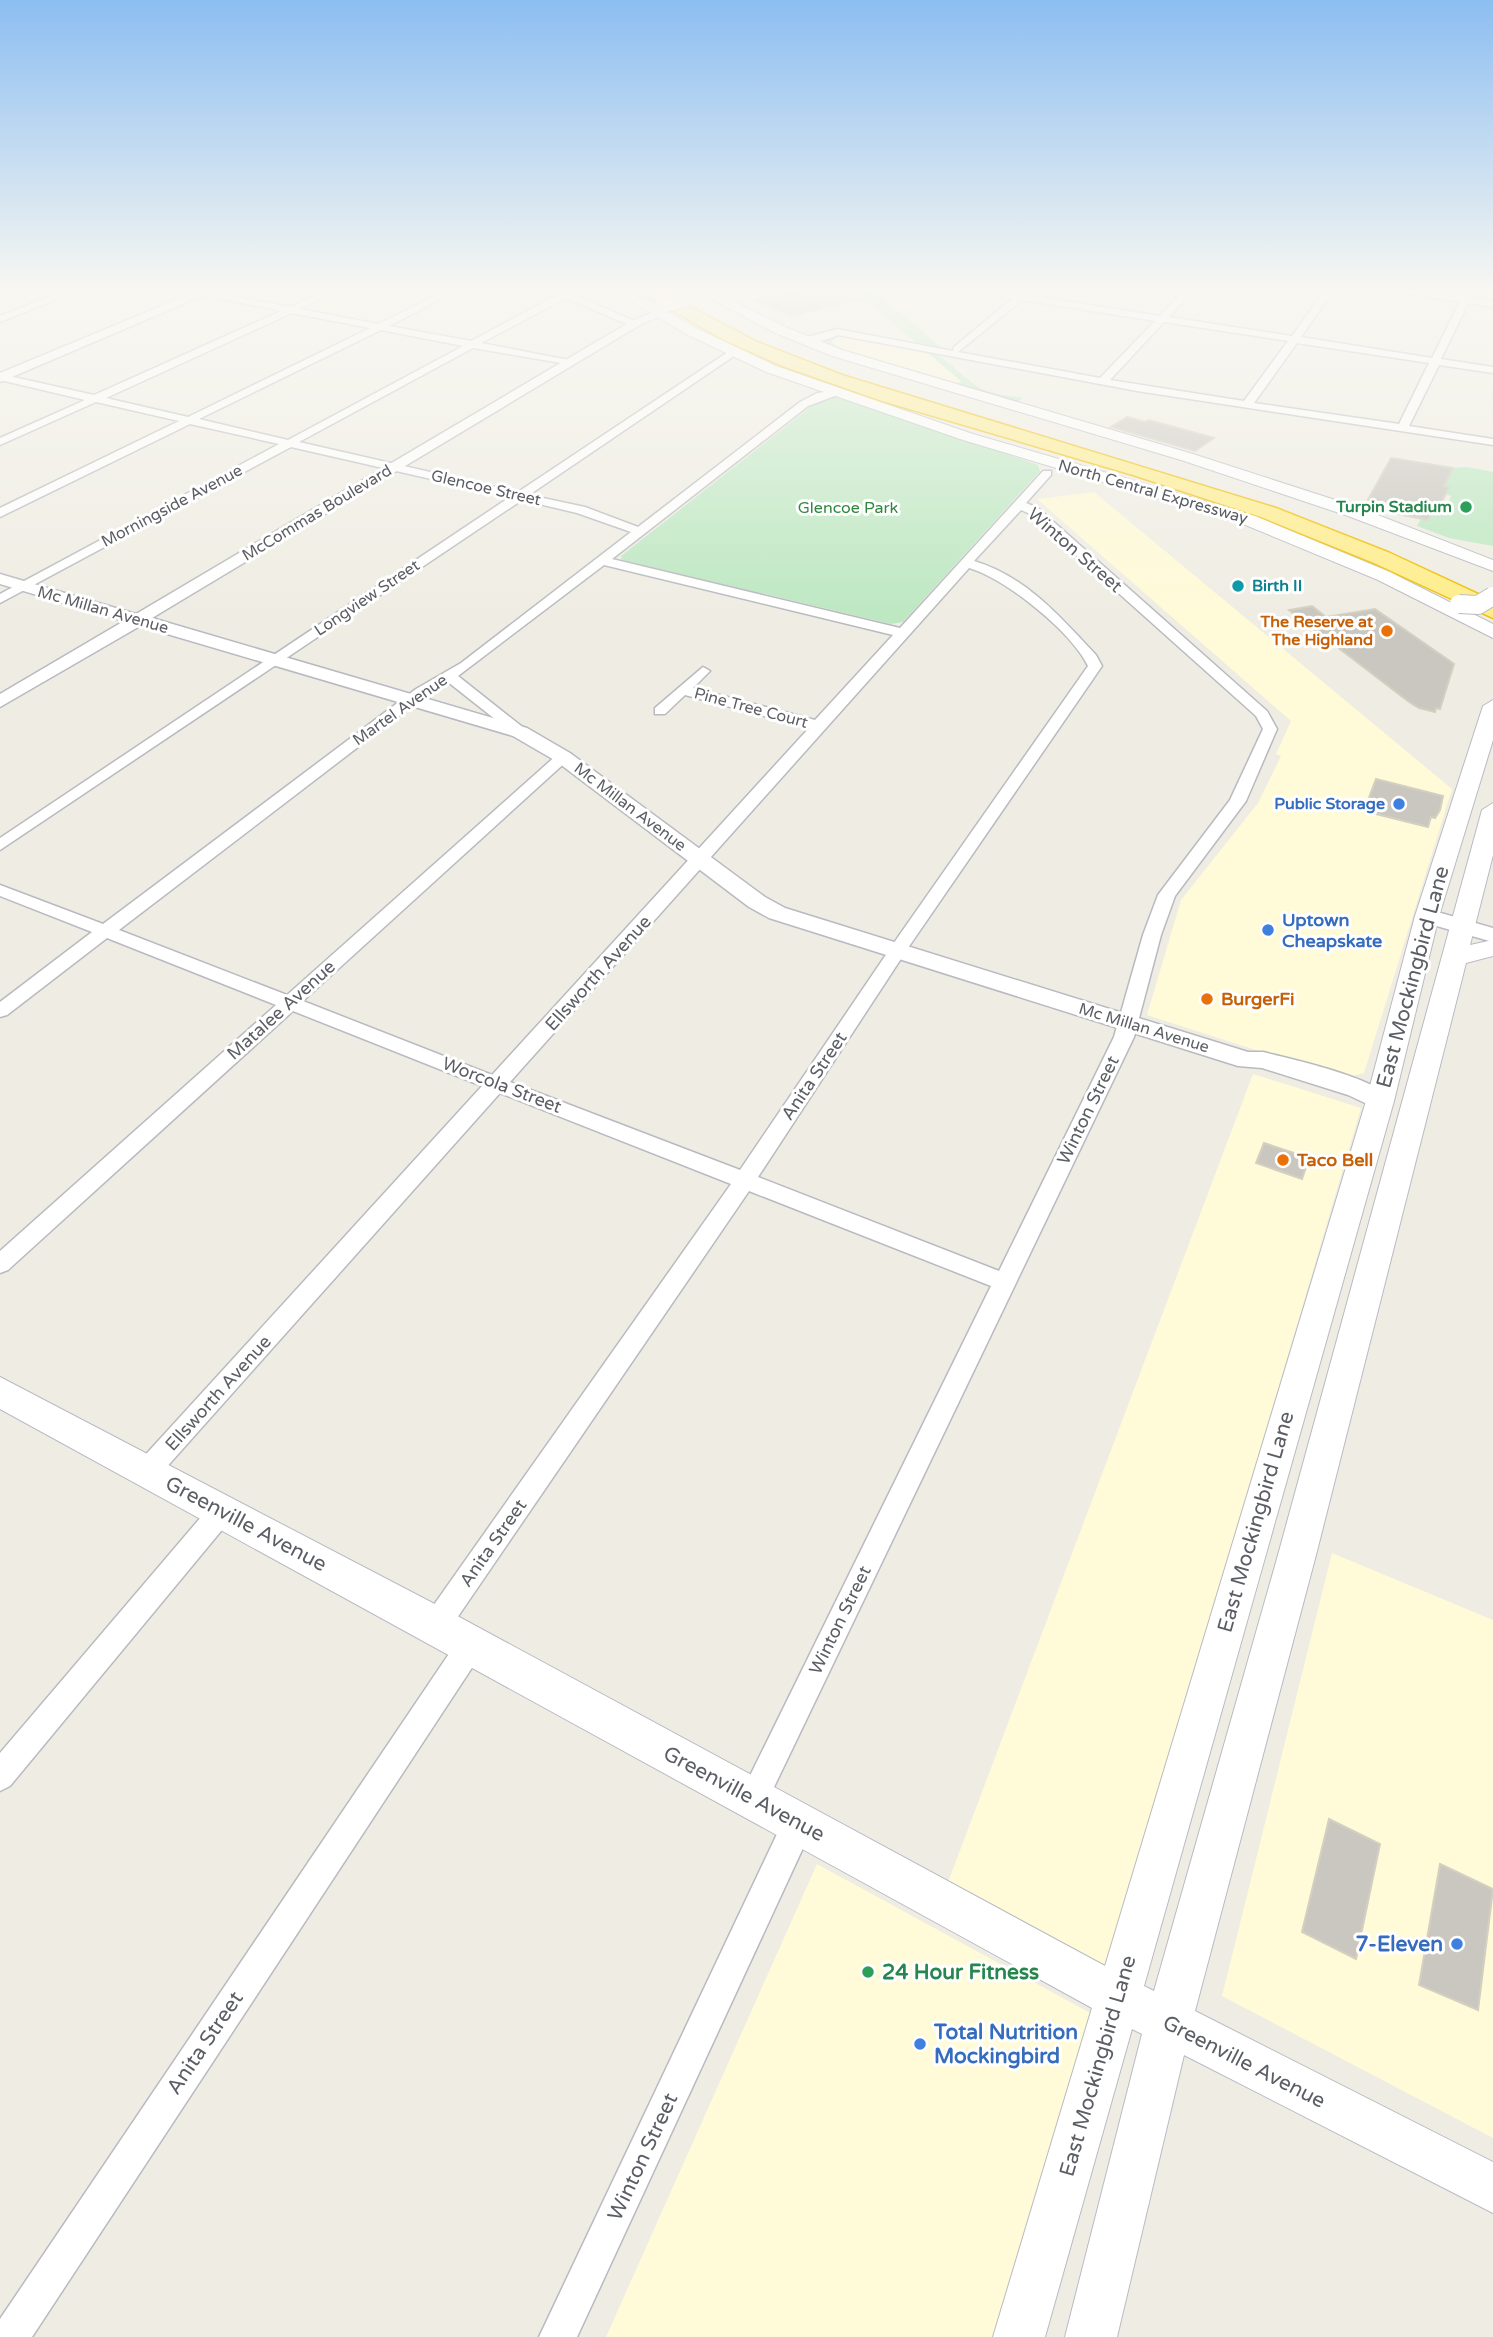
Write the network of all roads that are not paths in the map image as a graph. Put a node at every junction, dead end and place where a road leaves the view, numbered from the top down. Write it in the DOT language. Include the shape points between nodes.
graph roads {
  1 [pos="81,396"];
  2 [pos="101,396"];
  3 [pos="238,396"];
  4 [pos="377,396"];
  5 [pos="514,396"];
  6 [pos="667,396"];
  7 [pos="819,396"];
  8 [pos="848,396"];
  9 [pos="886,396"];
  10 [pos="887,396"];
  11 [pos="928,396"];
  12 [pos="968,396"];
  13 [pos="986,396"];
  14 [pos="1188,396"];
  15 [pos="1253,396"];
  16 [pos="1418,396"];
  17 [pos="94,399"];
  18 [pos="1247,405"];
  19 [pos="187,421"];
  20 [pos="1402,429"];
  21 [pos="0,442"];
  22 [pos="1493,442"];
  23 [pos="289,444"];
  24 [pos="395,468"];
  25 [pos="1227,472"];
  26 [pos="1047,473"];
  27 [pos="517,495"];
  28 [pos="1018,504"];
  29 [pos="1217,510"];
  30 [pos="0,513"];
  31 [pos="641,532"];
  32 [pos="604,561"];
  33 [pos="966,563"];
  34 [pos="1491,566"];
  35 [pos="0,579"];
  36 [pos="22,586"];
  37 [pos="1493,595"];
  38 [pos="0,598"];
  39 [pos="1431,600"];
  40 [pos="1493,611"];
  41 [pos="138,619"];
  42 [pos="1493,632"];
  43 [pos="904,633"];
  44 [pos="276,659"];
  45 [pos="703,671"];
  46 [pos="448,675"];
  47 [pos="682,690"];
  48 [pos="411,699"];
  49 [pos="0,702"];
  50 [pos="1493,706"];
  51 [pos="660,711"];
  52 [pos="820,726"];
  53 [pos="520,732"];
  54 [pos="1486,750"];
  55 [pos="563,757"];
  56 [pos="1493,810"];
  57 [pos="0,845"];
  58 [pos="1448,847"];
  59 [pos="1482,855"];
  60 [pos="701,860"];
  61 [pos="0,890"];
  62 [pos="1427,916"];
  63 [pos="1464,926"];
  64 [pos="105,931"];
  65 [pos="1493,935"];
  66 [pos="1493,947"];
  67 [pos="898,951"];
  68 [pos="1455,957"];
  69 [pos="1410,989"];
  70 [pos="1444,999"];
  71 [pos="289,1003"];
  72 [pos="0,1012"];
  73 [pos="1127,1023"];
  74 [pos="498,1083"];
  75 [pos="1380,1101"];
  76 [pos="1412,1111"];
  77 [pos="745,1180"];
  78 [pos="0,1264"];
  79 [pos="1004,1282"];
  80 [pos="1324,1289"];
  81 [pos="1363,1301"];
  82 [pos="2,1396"];
  83 [pos="147,1471"];
  84 [pos="1267,1483"];
  85 [pos="1311,1499"];
  86 [pos="222,1511"];
  87 [pos="436,1625"];
  88 [pos="471,1645"];
  89 [pos="0,1776"];
  90 [pos="754,1800"];
  91 [pos="798,1824"];
  92 [pos="1118,1997"];
  93 [pos="1168,2024"];
  94 [pos="1493,2188"];
  95 [pos="10,2337"];
  96 [pos="558,2337"];
  97 [pos="1018,2337"];
  98 [pos="1091,2337"];
  1 -- 17 [label="street, Glencoe Street"];
  2 -- 17 [label="street"];
  3 -- 19 [label="street"];
  4 -- 23 [label="street, Morningside Avenue"];
  5 -- 24 [label="street, McCommas Boulevard"];
  6 -- 27 [label="street, Longview Street"];
  7 -- 31 [label="street, Martel Avenue"];
  8 -- 29 [label="main road, North Central Expressway" via="968,437"];
  9 -- 29 [label="highway" via="907,409 1191,497"];
  10 -- 40 [label="highway, North Central Expressway" via="1252,507 1364,549"];
  11 -- 37 [label="highway, North Central Expressway" via="1300,510"];
  12 -- 25 [label="highway"];
  13 -- 25 [label="main road, North Central Expressway"];
  14 -- 18 [label="street"];
  15 -- 18 [label="street"];
  16 -- 20 [label="street"];
  17 -- 19 [label="street, Glencoe Street"];
  17 -- 21 [label="street"];
  18 -- 20 [label="street"];
  19 -- 23 [label="street, Glencoe Street"];
  19 -- 30 [label="street"];
  20 -- 22 [label="street"];
  23 -- 24 [label="street, Glencoe Street"];
  23 -- 36 [label="street, Morningside Avenue"];
  24 -- 27 [label="street, Glencoe Street"];
  24 -- 41 [label="street, McCommas Boulevard"];
  25 -- 34 [label="main road, North Central Expressway" via="1343,509"];
  26 -- 28 [label="street, Ellsworth Avenue"];
  27 -- 31 [label="street, Glencoe Street" via="595,513"];
  27 -- 44 [label="street, Longview Street"];
  28 -- 33 [label="street, Ellsworth Avenue"];
  28 -- 73 [label="street, Winton Street" via="1034,511 1262,714 1270,729 1238,801 1167,895"];
  29 -- 39 [label="main road, North Central Expressway" via="1306,542"];
  31 -- 32 [label="street, Martel Avenue"];
  32 -- 43 [label="street"];
  32 -- 46 [label="street, Martel Avenue"];
  33 -- 43 [label="street, Ellsworth Avenue"];
  33 -- 67 [label="street, Anita Street" via="1015,582 1095,666"];
  35 -- 36 [label="street, Mc Millan Avenue"];
  36 -- 38 [label="street, Morningside Avenue"];
  36 -- 41 [label="street, Mc Millan Avenue"];
  37 -- 39 [label="main road, bridge" via="1478,605"];
  39 -- 42 [label="main road, North Central Expressway"];
  41 -- 44 [label="street, Mc Millan Avenue"];
  41 -- 49 [label="street, McCommas Boulevard"];
  43 -- 52 [label="street, Ellsworth Avenue"];
  44 -- 48 [label="street, Mc Millan Avenue"];
  44 -- 57 [label="street, Longview Street"];
  45 -- 47 [label="street, Pine Tree Court"];
  46 -- 48 [label="street, Martel Avenue"];
  46 -- 53 [label="street"];
  47 -- 51 [label="street, Pine Tree Court"];
  47 -- 52 [label="street, Pine Tree Court"];
  48 -- 53 [label="street, Mc Millan Avenue"];
  48 -- 64 [label="street, Martel Avenue"];
  50 -- 54 [label="main road, East Mockingbird Lane"];
  52 -- 60 [label="street, Ellsworth Avenue"];
  53 -- 55 [label="street, Mc Millan Avenue"];
  54 -- 58 [label="main road, East Mockingbird Lane"];
  55 -- 60 [label="street, Mc Millan Avenue"];
  55 -- 71 [label="street, Matalee Avenue"];
  56 -- 59 [label="main road, East Mockingbird Lane"];
  58 -- 59 [label="main road"];
  58 -- 62 [label="main road, East Mockingbird Lane"];
  59 -- 63 [label="main road, East Mockingbird Lane"];
  60 -- 67 [label="street, Mc Millan Avenue" via="776,913"];
  60 -- 74 [label="street, Ellsworth Avenue"];
  61 -- 64 [label="street, Worcola Street"];
  62 -- 63 [label="street"];
  62 -- 69 [label="main road, East Mockingbird Lane"];
  63 -- 65 [label="street"];
  63 -- 68 [label="main road, East Mockingbird Lane"];
  64 -- 71 [label="street, Worcola Street"];
  64 -- 72 [label="street, Martel Avenue"];
  66 -- 68 [label="main road"];
  67 -- 73 [label="street, Mc Millan Avenue"];
  67 -- 77 [label="street, Anita Street"];
  68 -- 70 [label="main road, East Mockingbird Lane"];
  69 -- 70 [label="main road"];
  69 -- 75 [label="main road, East Mockingbird Lane"];
  70 -- 76 [label="main road, East Mockingbird Lane"];
  71 -- 74 [label="street, Worcola Street"];
  71 -- 78 [label="street, Matalee Avenue"];
  73 -- 75 [label="street, Mc Millan Avenue" via="1247,1059 1356,1099"];
  73 -- 79 [label="street, Winton Street"];
  74 -- 77 [label="street, Worcola Street"];
  74 -- 83 [label="street, Ellsworth Avenue"];
  75 -- 76 [label="street, Mc Millan Avenue"];
  75 -- 80 [label="main road, East Mockingbird Lane"];
  76 -- 81 [label="main road, East Mockingbird Lane"];
  77 -- 79 [label="street, Worcola Street"];
  77 -- 87 [label="street, Anita Street"];
  79 -- 90 [label="street, Winton Street"];
  80 -- 81 [label="main road"];
  80 -- 84 [label="main road, East Mockingbird Lane"];
  81 -- 85 [label="main road, East Mockingbird Lane"];
  82 -- 83 [label="main road, Greenville Avenue"];
  83 -- 86 [label="main road, Greenville Avenue"];
  84 -- 85 [label="main road"];
  84 -- 92 [label="main road, East Mockingbird Lane"];
  85 -- 93 [label="main road, East Mockingbird Lane"];
  86 -- 87 [label="main road, Greenville Avenue"];
  86 -- 89 [label="street"];
  87 -- 88 [label="main road, Greenville Avenue"];
  88 -- 90 [label="main road, Greenville Avenue"];
  88 -- 95 [label="street, Anita Street"];
  90 -- 91 [label="main road, Greenville Avenue"];
  91 -- 92 [label="main road, Greenville Avenue"];
  91 -- 96 [label="street, Winton Street"];
  92 -- 93 [label="main road, Greenville Avenue"];
  92 -- 97 [label="main road, East Mockingbird Lane"];
  93 -- 94 [label="main road, Greenville Avenue"];
  93 -- 98 [label="main road, East Mockingbird Lane"];
}
